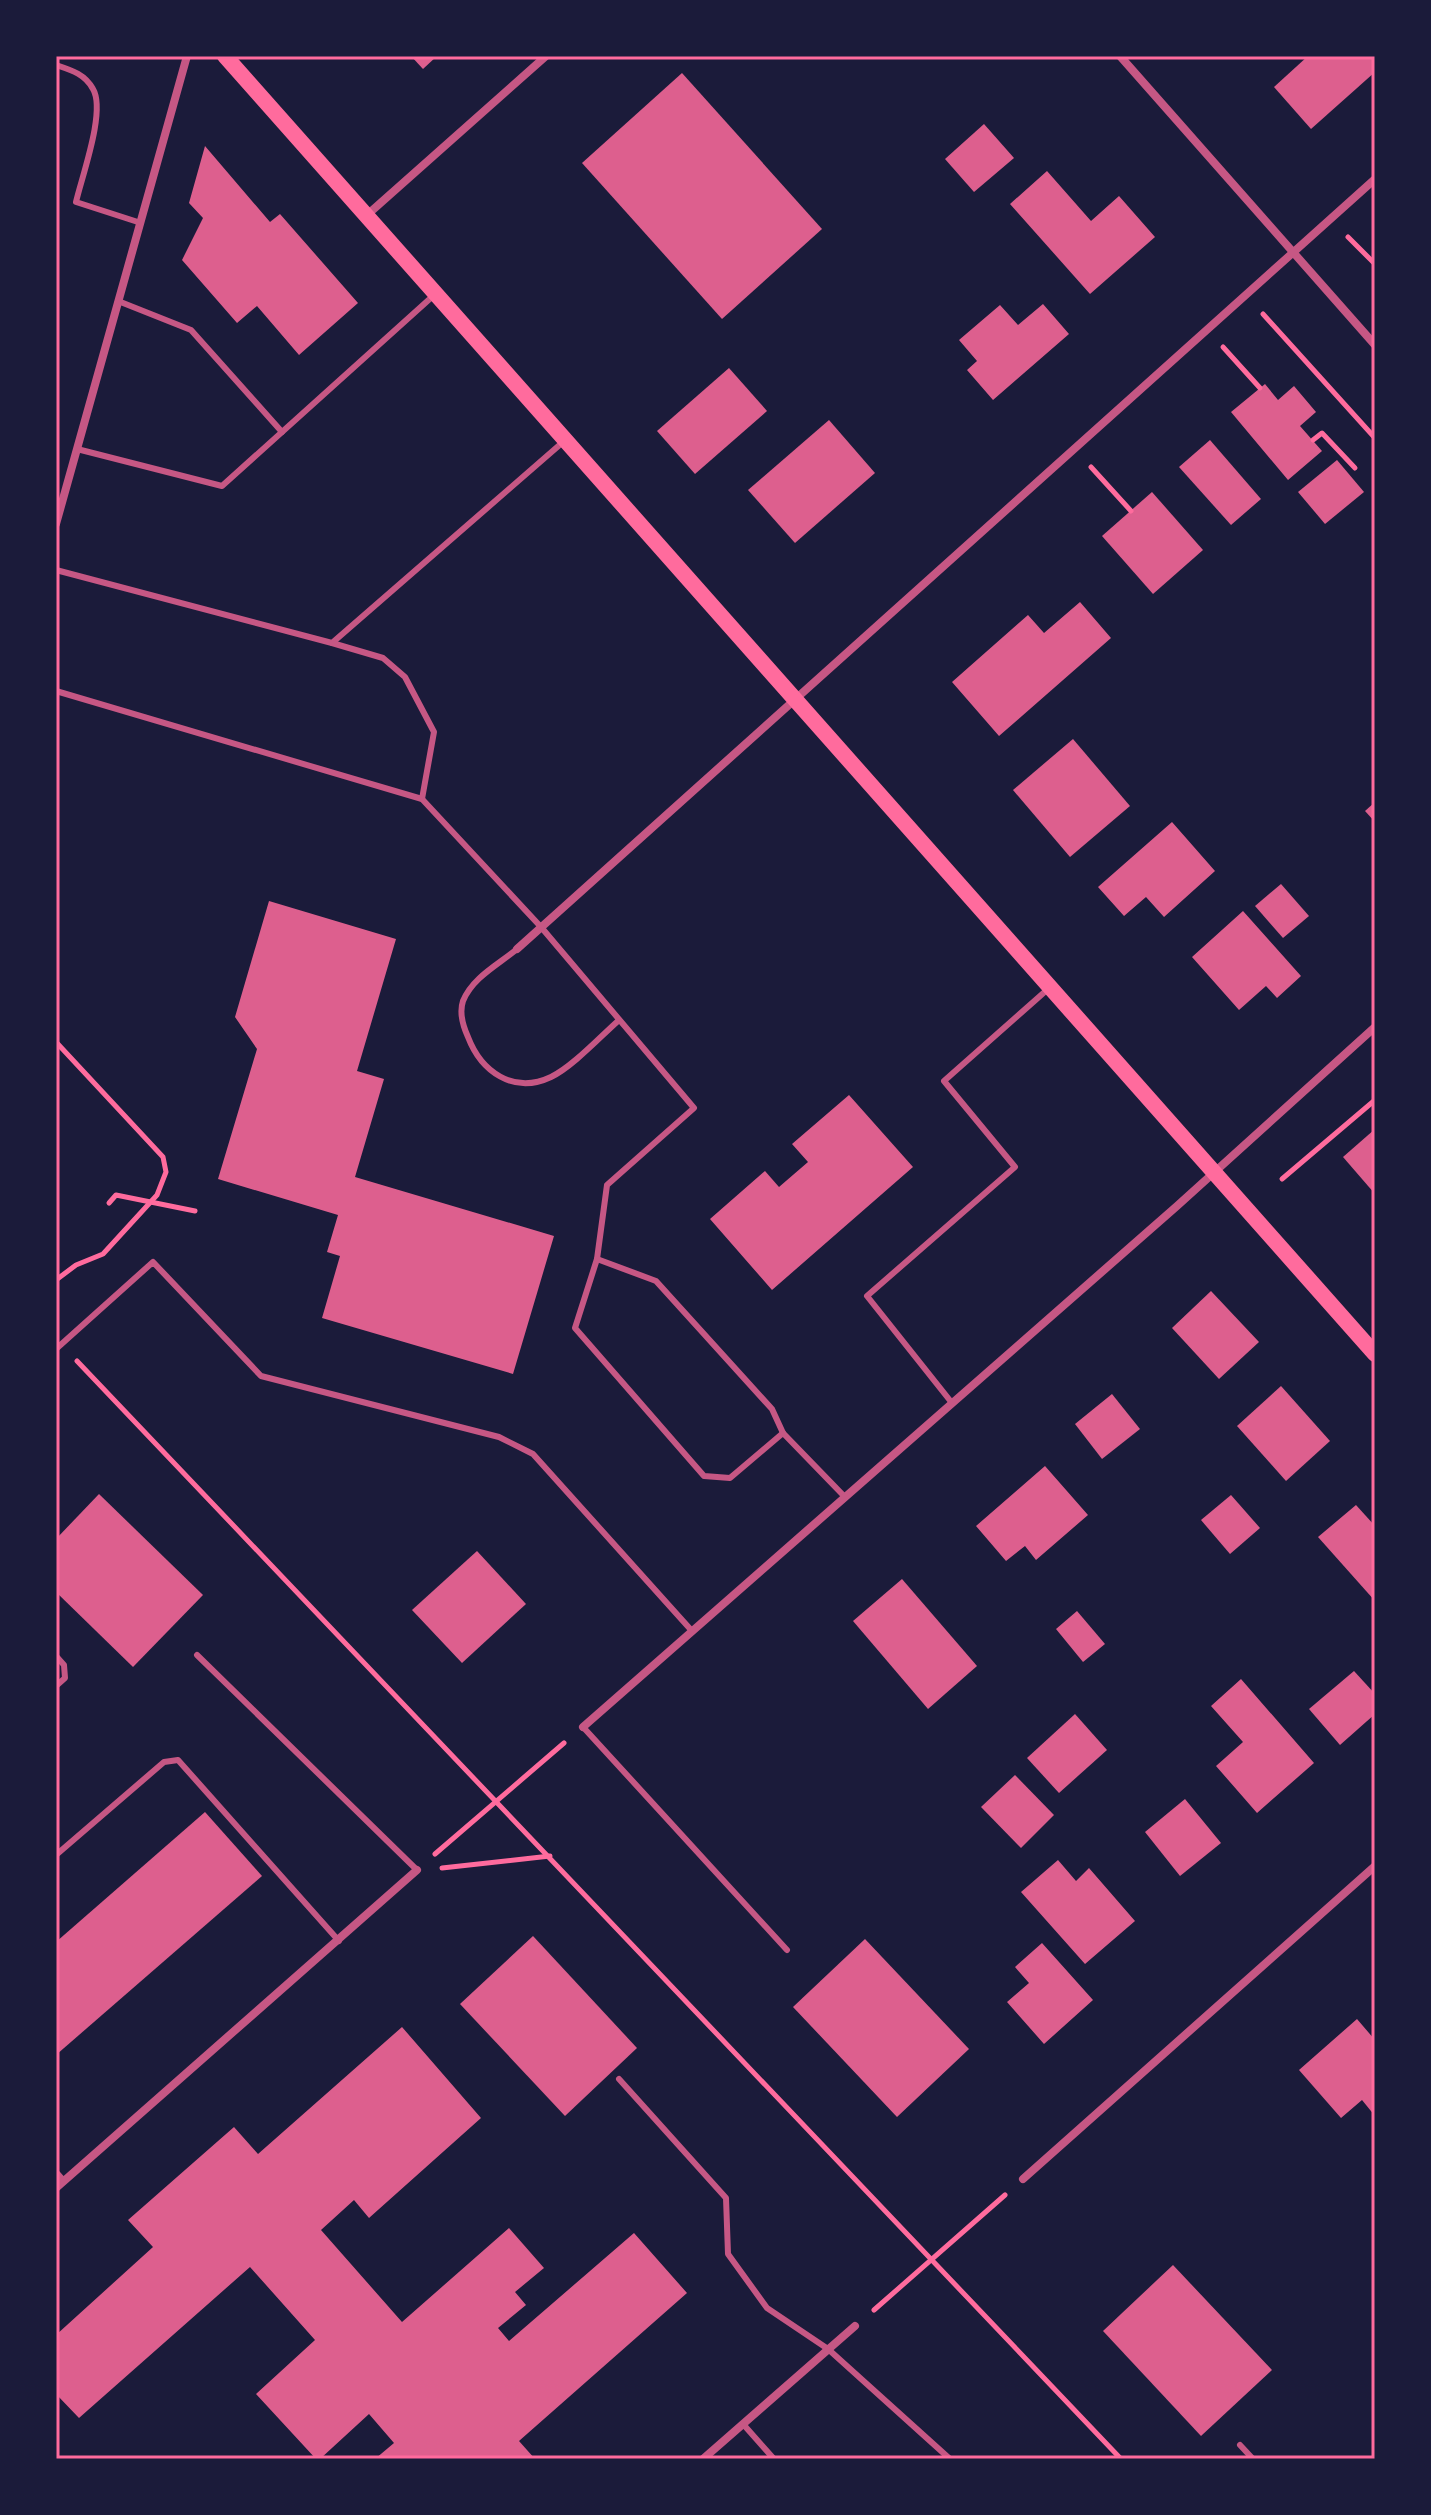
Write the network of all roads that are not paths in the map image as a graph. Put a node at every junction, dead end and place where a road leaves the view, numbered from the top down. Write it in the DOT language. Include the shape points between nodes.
graph roads {
  1 [pos="187,56"];
  2 [pos="225,56"];
  3 [pos="546,56"];
  4 [pos="1120,56"];
  5 [pos="56,65"];
  6 [pos="1375,179"];
  7 [pos="367,215"];
  8 [pos="141,223"];
  9 [pos="1293,252"];
  10 [pos="436,293"];
  11 [pos="118,301"];
  12 [pos="1375,345"];
  13 [pos="282,432"];
  14 [pos="566,440"];
  15 [pos="77,449"];
  16 [pos="56,524"];
  17 [pos="56,570"];
  18 [pos="332,643"];
  19 [pos="56,691"];
  20 [pos="797,700"];
  21 [pos="422,799"];
  22 [pos="541,927"];
  23 [pos="517,949"];
  24 [pos="1050,987"];
  25 [pos="618,1021"];
  26 [pos="1375,1027"];
  27 [pos="1215,1173"];
  28 [pos="597,1259"];
  29 [pos="56,1349"];
  30 [pos="1375,1354"];
  31 [pos="952,1403"];
  32 [pos="783,1433"];
  33 [pos="844,1496"];
  34 [pos="692,1631"];
  35 [pos="197,1655"];
  36 [pos="56,1656"];
  37 [pos="56,1686"];
  38 [pos="583,1727"];
  39 [pos="56,1855"];
  40 [pos="1375,1866"];
  41 [pos="417,1870"];
  42 [pos="339,1941"];
  43 [pos="787,1950"];
  44 [pos="619,2079"];
  45 [pos="56,2172"];
  46 [pos="1023,2179"];
  47 [pos="64,2181"];
  48 [pos="56,2188"];
  49 [pos="855,2326"];
  50 [pos="828,2349"];
  51 [pos="743,2424"];
  52 [pos="1240,2445"];
  53 [pos="703,2459"];
  54 [pos="774,2459"];
  55 [pos="950,2459"];
  56 [pos="1253,2459"];
  1 -- 8 [label="street"];
  2 -- 7 [label="main road"];
  3 -- 7 [label="street"];
  4 -- 9 [label="street"];
  5 -- 8 [label="lane" via="78,72 94,90 97,113 76,202"];
  6 -- 9 [label="street"];
  7 -- 10 [label="main road"];
  8 -- 11 [label="street"];
  9 -- 12 [label="street"];
  9 -- 20 [label="street"];
  10 -- 13 [label="lane"];
  10 -- 14 [label="main road"];
  11 -- 13 [label="lane" via="191,330"];
  11 -- 15 [label="street"];
  13 -- 15 [label="lane" via="222,486"];
  14 -- 18 [label="lane"];
  14 -- 20 [label="main road"];
  15 -- 16 [label="street"];
  17 -- 18 [label="lane"];
  18 -- 21 [label="lane" via="383,658 405,677 434,732"];
  19 -- 21 [label="lane"];
  20 -- 22 [label="street"];
  20 -- 24 [label="main road"];
  21 -- 22 [label="lane"];
  22 -- 23 [label="street"];
  22 -- 25 [label="lane"];
  23 -- 25 [label="lane" via="486,972 462,1003 462,1021 477,1059 494,1074 513,1082 552,1077"];
  24 -- 27 [label="main road"];
  24 -- 31 [label="lane" via="944,1081 1015,1167 867,1296"];
  25 -- 28 [label="lane" via="694,1108 607,1185"];
  26 -- 27 [label="street"];
  27 -- 30 [label="main road"];
  27 -- 31 [label="street"];
  28 -- 32 [label="lane" via="656,1281 772,1409"];
  28 -- 32 [label="lane" via="575,1328 704,1476 730,1478"];
  29 -- 34 [label="lane" via="153,1262 261,1376 499,1437 533,1454"];
  31 -- 33 [label="street"];
  32 -- 33 [label="lane"];
  33 -- 34 [label="street"];
  34 -- 38 [label="street"];
  35 -- 41 [label="lane"];
  36 -- 37 [label="lane" via="65,1678"];
  38 -- 43 [label="lane"];
  39 -- 42 [label="lane" via="164,1762 178,1760"];
  40 -- 46 [label="street"];
  41 -- 42 [label="street"];
  42 -- 47 [label="street"];
  44 -- 50 [label="lane" via="726,2198 728,2254 767,2308"];
  45 -- 47 [label="lane"];
  47 -- 48 [label="street"];
  49 -- 50 [label="street"];
  50 -- 51 [label="street"];
  50 -- 55 [label="lane"];
  51 -- 53 [label="street"];
  51 -- 54 [label="lane"];
  52 -- 56 [label="lane"];
}
